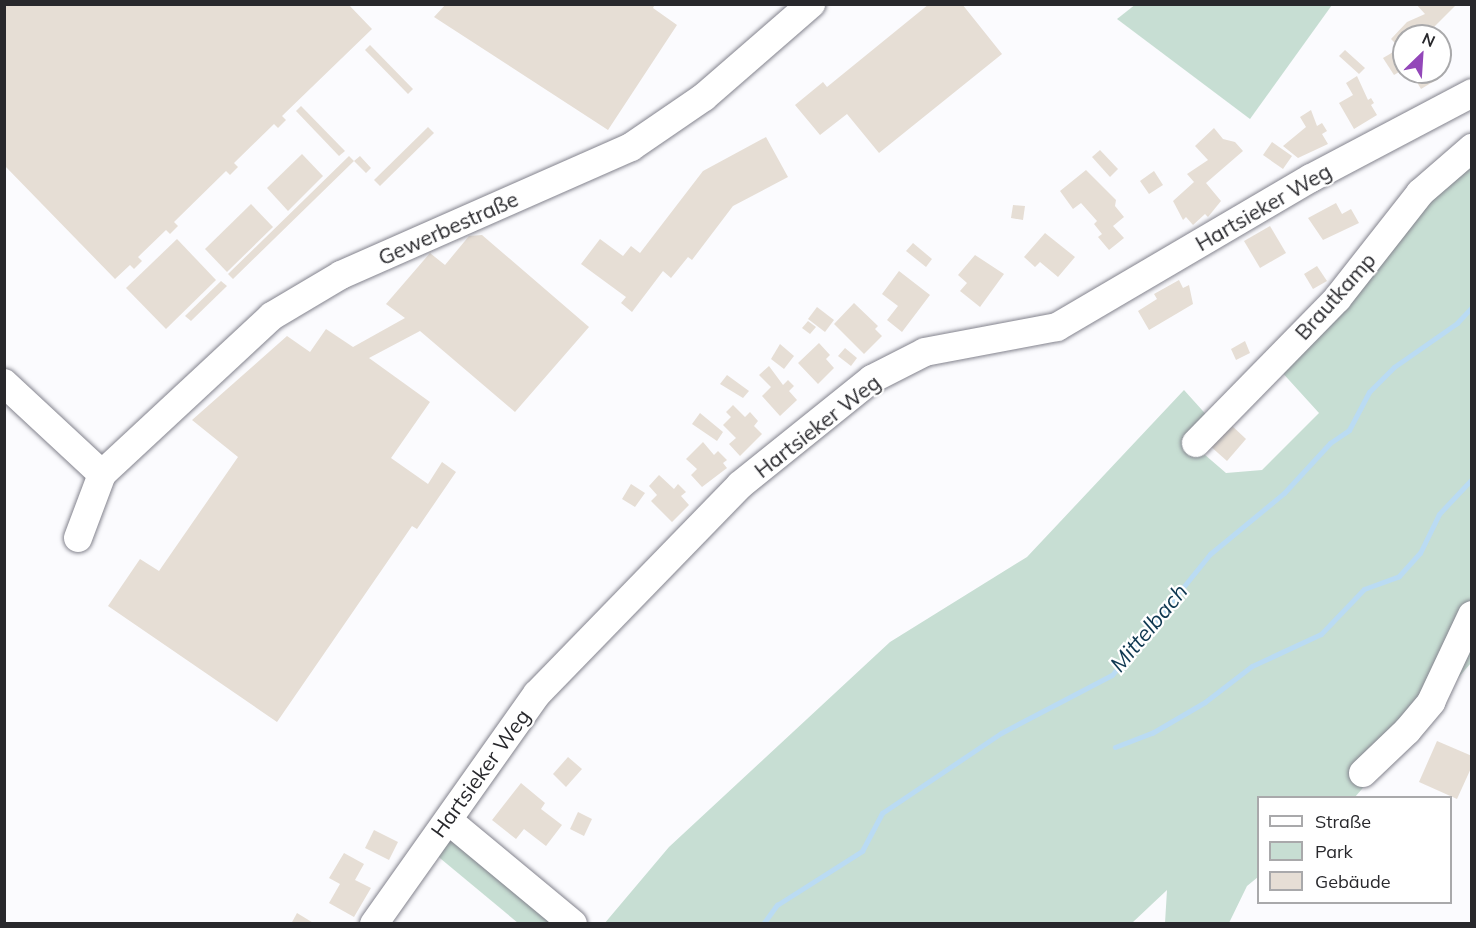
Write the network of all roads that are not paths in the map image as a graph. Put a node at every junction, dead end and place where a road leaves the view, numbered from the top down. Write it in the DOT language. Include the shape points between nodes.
graph roads {
  1 [pos="811,4"];
  2 [pos="1472,93"];
  3 [pos="1472,148"];
  4 [pos="4,383"];
  5 [pos="1196,443"];
  6 [pos="102,474"];
  7 [pos="78,538"];
  8 [pos="1472,615"];
  9 [pos="1363,772"];
  10 [pos="449,821"];
  11 [pos="374,924"];
  12 [pos="573,924"];
  1 -- 6 [label="street, Gewerbestraße" via="704,97 631,147 341,275 272,316"];
  2 -- 10 [label="street, Hartsieker Weg" via="1311,178 1057,327 925,352 872,379 740,485 537,694"];
  3 -- 5 [label="street, Brautkamp" via="1420,193 1337,299"];
  4 -- 6 [label="street"];
  6 -- 7 [label="street, Gewerbestraße"];
  8 -- 9 [label="street" via="1431,702"];
  10 -- 11 [label="street, Hartsieker Weg"];
  10 -- 12 [label="street"];
}
